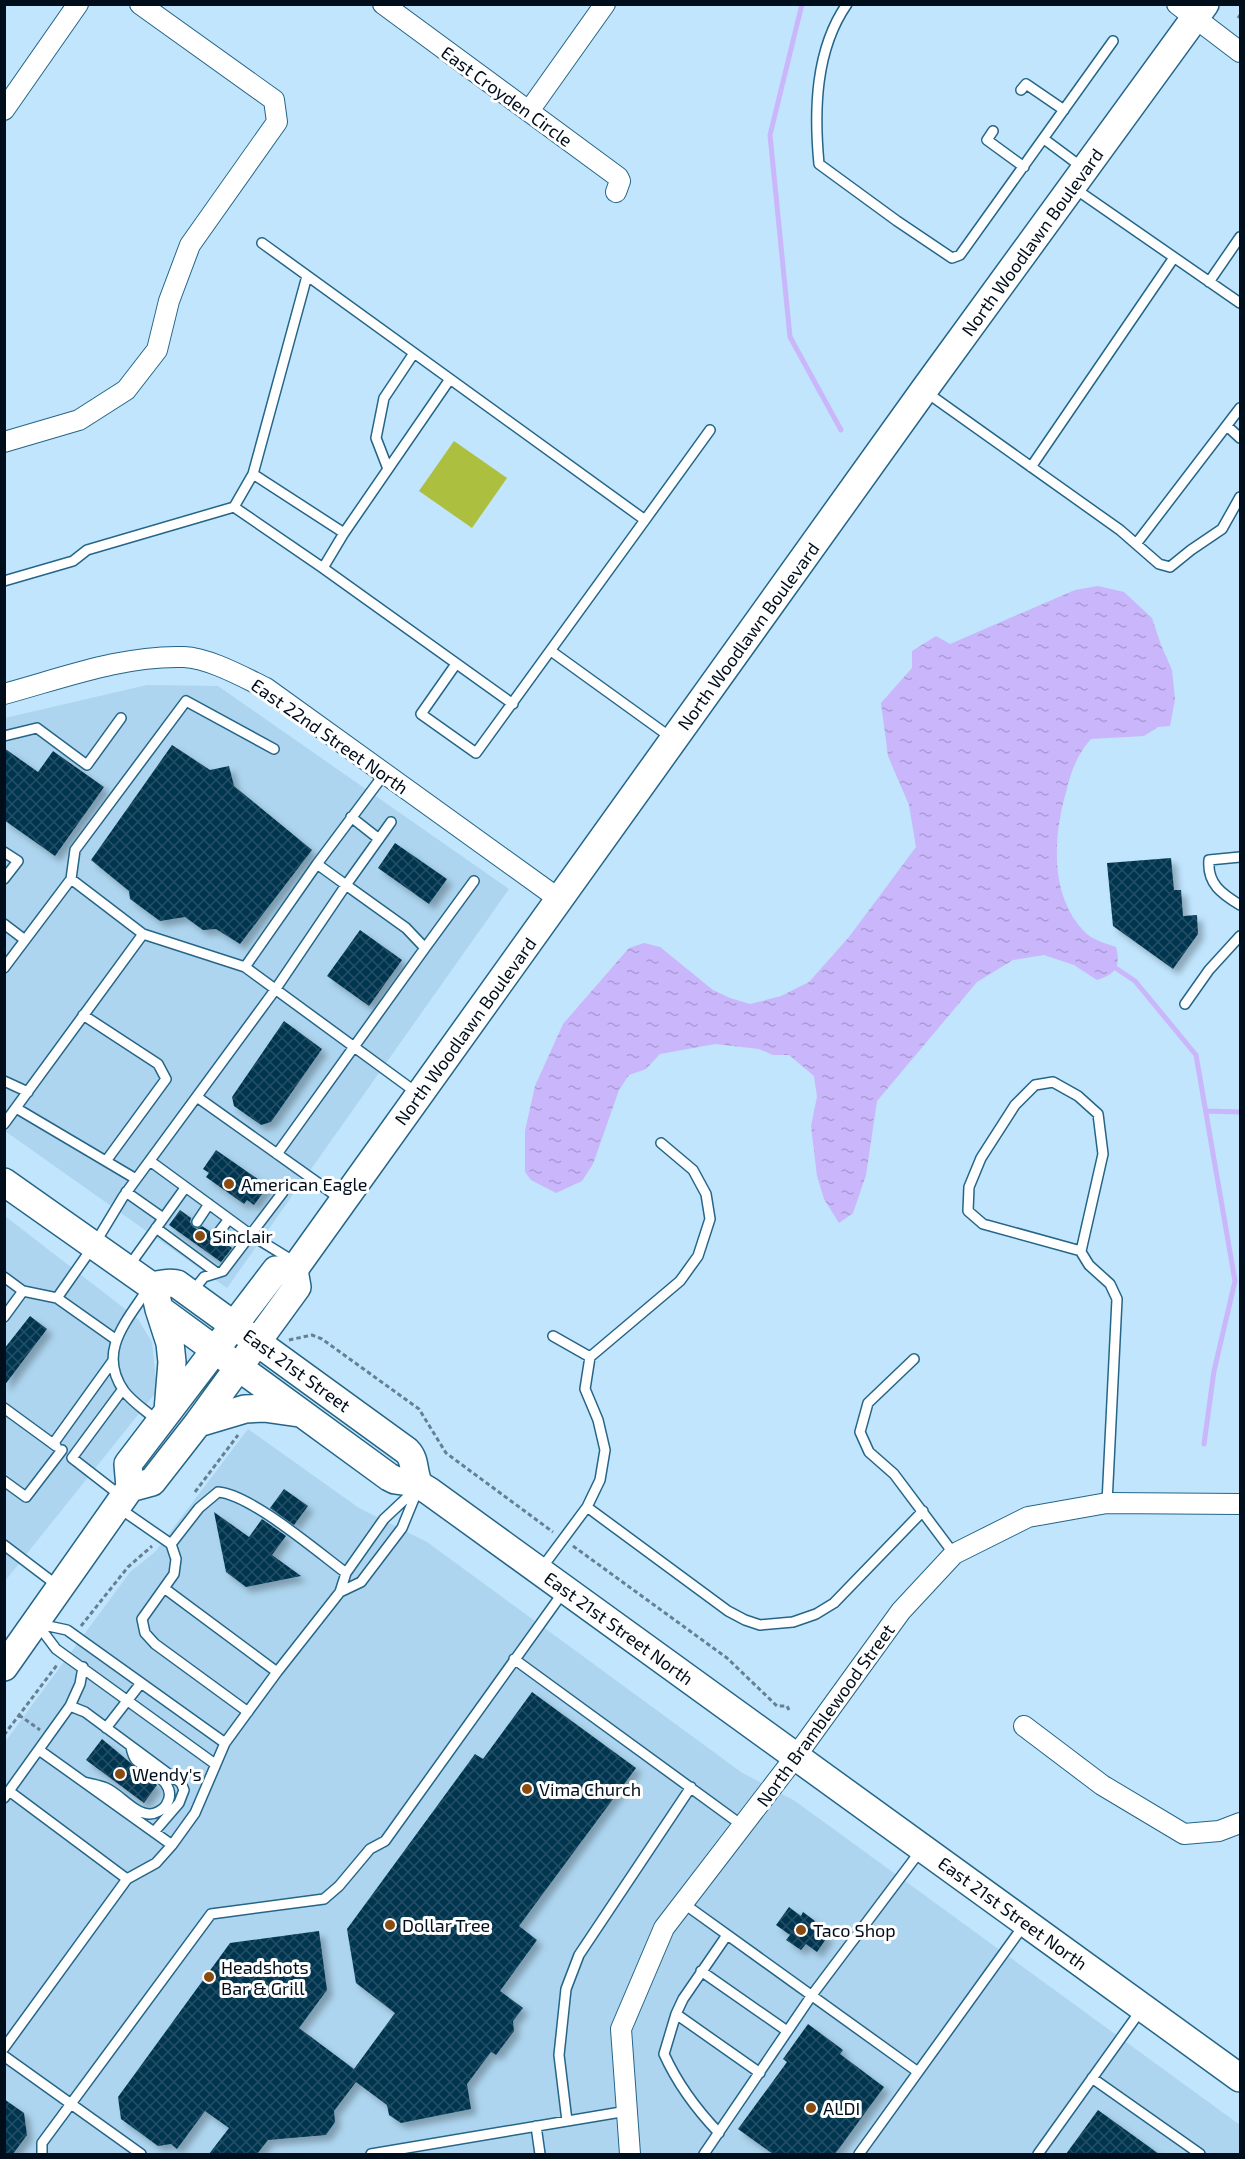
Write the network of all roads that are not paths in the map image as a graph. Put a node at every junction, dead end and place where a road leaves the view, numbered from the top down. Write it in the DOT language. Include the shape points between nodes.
graph roads {
  1 [pos="78,4"];
  2 [pos="140,4"];
  3 [pos="383,4"];
  4 [pos="605,4"];
  5 [pos="847,4"];
  6 [pos="1192,9"];
  7 [pos="1113,41"];
  8 [pos="1240,52"];
  9 [pos="1021,90"];
  10 [pos="4,110"];
  11 [pos="1064,110"];
  12 [pos="529,111"];
  13 [pos="993,131"];
  14 [pos="1044,139"];
  15 [pos="1024,167"];
  16 [pos="1078,178"];
  17 [pos="616,192"];
  18 [pos="1240,237"];
  19 [pos="262,243"];
  20 [pos="1173,259"];
  21 [pos="307,276"];
  22 [pos="1209,282"];
  23 [pos="1240,303"];
  24 [pos="414,353"];
  25 [pos="450,379"];
  26 [pos="924,390"];
  27 [pos="1240,408"];
  28 [pos="1227,426"];
  29 [pos="710,430"];
  30 [pos="1240,438"];
  31 [pos="4,442"];
  32 [pos="1031,467"];
  33 [pos="388,469"];
  34 [pos="253,474"];
  35 [pos="1240,497"];
  36 [pos="234,507"];
  37 [pos="645,520"];
  38 [pos="344,533"];
  39 [pos="1136,544"];
  40 [pos="323,568"];
  41 [pos="4,581"];
  42 [pos="551,651"];
  43 [pos="456,664"];
  44 [pos="4,694"];
  45 [pos="513,704"];
  46 [pos="121,718"];
  47 [pos="4,736"];
  48 [pos="674,740"];
  49 [pos="274,749"];
  50 [pos="385,773"];
  51 [pos="351,817"];
  52 [pos="391,822"];
  53 [pos="379,839"];
  54 [pos="4,852"];
  55 [pos="1240,857"];
  56 [pos="317,864"];
  57 [pos="4,879"];
  58 [pos="70,879"];
  59 [pos="474,880"];
  60 [pos="345,885"];
  61 [pos="559,899"];
  62 [pos="1240,905"];
  63 [pos="4,924"];
  64 [pos="144,934"];
  65 [pos="1240,936"];
  66 [pos="25,940"];
  67 [pos="425,948"];
  68 [pos="245,967"];
  69 [pos="4,968"];
  70 [pos="275,990"];
  71 [pos="1185,1004"];
  72 [pos="83,1015"];
  73 [pos="354,1047"];
  74 [pos="4,1081"];
  75 [pos="28,1092"];
  76 [pos="419,1095"];
  77 [pos="197,1096"];
  78 [pos="16,1108"];
  79 [pos="4,1125"];
  80 [pos="661,1143"];
  81 [pos="277,1154"];
  82 [pos="106,1161"];
  83 [pos="150,1161"];
  84 [pos="136,1179"];
  85 [pos="4,1182"];
  86 [pos="185,1188"];
  87 [pos="126,1192"];
  88 [pos="284,1192"];
  89 [pos="343,1200"];
  90 [pos="209,1204"];
  91 [pos="163,1218"];
  92 [pos="229,1219"];
  93 [pos="197,1222"];
  94 [pos="156,1228"];
  95 [pos="251,1235"];
  96 [pos="216,1236"];
  97 [pos="186,1237"];
  98 [pos="94,1245"];
  99 [pos="180,1246"];
  100 [pos="206,1251"];
  101 [pos="1081,1251"];
  102 [pos="199,1260"];
  103 [pos="296,1267"];
  104 [pos="127,1269"];
  105 [pos="217,1273"];
  106 [pos="4,1277"];
  107 [pos="23,1291"];
  108 [pos="191,1294"];
  109 [pos="155,1297"];
  110 [pos="57,1298"];
  111 [pos="4,1317"];
  112 [pos="234,1324"];
  113 [pos="553,1336"];
  114 [pos="115,1339"];
  115 [pos="257,1342"];
  116 [pos="215,1350"];
  117 [pos="591,1357"];
  118 [pos="914,1359"];
  119 [pos="112,1362"];
  120 [pos="238,1366"];
  121 [pos="123,1389"];
  122 [pos="4,1408"];
  123 [pos="303,1414"];
  124 [pos="164,1417"];
  125 [pos="198,1423"];
  126 [pos="53,1443"];
  127 [pos="62,1450"];
  128 [pos="72,1458"];
  129 [pos="4,1482"];
  130 [pos="420,1486"];
  131 [pos="124,1498"];
  132 [pos="1107,1503"];
  133 [pos="1240,1504"];
  134 [pos="587,1507"];
  135 [pos="923,1511"];
  136 [pos="171,1544"];
  137 [pos="4,1545"];
  138 [pos="954,1554"];
  139 [pos="539,1570"];
  140 [pos="346,1573"];
  141 [pos="60,1587"];
  142 [pos="164,1588"];
  143 [pos="565,1589"];
  144 [pos="340,1592"];
  145 [pos="37,1623"];
  146 [pos="514,1659"];
  147 [pos="4,1667"];
  148 [pos="83,1667"];
  149 [pos="277,1672"];
  150 [pos="141,1683"];
  151 [pos="128,1700"];
  152 [pos="70,1706"];
  153 [pos="248,1712"];
  154 [pos="1024,1726"];
  155 [pos="106,1728"];
  156 [pos="225,1743"];
  157 [pos="130,1746"];
  158 [pos="39,1750"];
  159 [pos="795,1756"];
  160 [pos="215,1764"];
  161 [pos="84,1782"];
  162 [pos="691,1788"];
  163 [pos="7,1794"];
  164 [pos="1240,1822"];
  165 [pos="743,1826"];
  166 [pos="154,1832"];
  167 [pos="172,1845"];
  168 [pos="923,1848"];
  169 [pos="127,1879"];
  170 [pos="683,1903"];
  171 [pos="1026,1923"];
  172 [pos="727,1935"];
  173 [pos="701,1971"];
  174 [pos="812,1995"];
  175 [pos="1143,2007"];
  176 [pos="676,2014"];
  177 [pos="787,2031"];
  178 [pos="4,2048"];
  179 [pos="4,2056"];
  180 [pos="918,2072"];
  181 [pos="760,2073"];
  182 [pos="1092,2078"];
  183 [pos="1240,2078"];
  184 [pos="71,2103"];
  185 [pos="627,2111"];
  186 [pos="567,2121"];
  187 [pos="536,2126"];
  188 [pos="719,2133"];
  189 [pos="42,2154"];
  190 [pos="141,2154"];
  191 [pos="371,2154"];
  192 [pos="540,2154"];
  193 [pos="630,2154"];
  194 [pos="704,2154"];
  195 [pos="859,2154"];
  196 [pos="1038,2154"];
  197 [pos="1200,2154"];
  1 -- 10 [label="street"];
  2 -- 31 [label="street" via="274,100 277,122 190,245 169,301 157,350 126,390 79,420"];
  3 -- 12 [label="street, East Croyden Circle"];
  4 -- 12 [label="street"];
  5 -- 15 [label="lane" via="830,35 819,80 815,129 819,164 952,258 960,255"];
  6 -- 8 [label="street"];
  6 -- 16 [label="main road, North Woodlawn Boulevard"];
  7 -- 11 [label="lane"];
  9 -- 11 [label="lane" via="1026,84"];
  11 -- 14 [label="lane"];
  12 -- 17 [label="street, East Croyden Circle" via="618,177 621,181"];
  13 -- 15 [label="lane" via="987,140"];
  14 -- 15 [label="lane"];
  14 -- 16 [label="lane"];
  16 -- 20 [label="lane"];
  16 -- 26 [label="main road, North Woodlawn Boulevard"];
  18 -- 22 [label="lane"];
  19 -- 21 [label="lane"];
  20 -- 22 [label="lane"];
  20 -- 32 [label="lane"];
  21 -- 24 [label="lane"];
  21 -- 34 [label="lane"];
  22 -- 23 [label="lane"];
  24 -- 25 [label="lane"];
  24 -- 33 [label="lane" via="384,398 376,438"];
  25 -- 33 [label="lane"];
  25 -- 37 [label="lane"];
  26 -- 32 [label="lane"];
  26 -- 48 [label="main road, North Woodlawn Boulevard"];
  27 -- 28 [label="lane"];
  28 -- 30 [label="lane"];
  28 -- 39 [label="lane"];
  29 -- 37 [label="lane"];
  32 -- 39 [label="lane"];
  33 -- 38 [label="lane"];
  34 -- 36 [label="lane"];
  34 -- 38 [label="lane"];
  35 -- 39 [label="lane" via="1222,529 1170,567 1159,564"];
  36 -- 40 [label="lane"];
  36 -- 41 [label="lane" via="87,550 74,561"];
  37 -- 42 [label="lane"];
  38 -- 40 [label="lane"];
  40 -- 43 [label="lane"];
  42 -- 45 [label="lane"];
  42 -- 48 [label="lane"];
  43 -- 45 [label="lane"];
  43 -- 45 [label="lane" via="422,714 467,747 477,753"];
  44 -- 50 [label="street, East 22nd Street North" via="118,662 186,657 229,670 266,688"];
  46 -- 47 [label="lane" via="87,765 37,728"];
  48 -- 61 [label="main road, North Woodlawn Boulevard"];
  49 -- 58 [label="lane" via="186,701 75,850"];
  50 -- 51 [label="lane"];
  50 -- 61 [label="street, East 22nd Street North"];
  51 -- 53 [label="lane"];
  51 -- 56 [label="lane"];
  52 -- 53 [label="lane"];
  53 -- 60 [label="lane"];
  54 -- 57 [label="lane" via="18,861"];
  55 -- 62 [label="lane" via="1209,861 1208,870 1212,883"];
  56 -- 60 [label="lane"];
  56 -- 68 [label="lane"];
  58 -- 64 [label="lane"];
  58 -- 66 [label="lane"];
  59 -- 67 [label="lane"];
  60 -- 67 [label="lane" via="406,928"];
  60 -- 70 [label="lane"];
  61 -- 76 [label="main road, North Woodlawn Boulevard"];
  63 -- 66 [label="lane"];
  64 -- 68 [label="lane"];
  64 -- 72 [label="lane"];
  65 -- 71 [label="lane"];
  66 -- 69 [label="lane"];
  67 -- 73 [label="lane"];
  68 -- 70 [label="lane"];
  70 -- 73 [label="lane"];
  70 -- 77 [label="lane"];
  72 -- 75 [label="lane"];
  72 -- 82 [label="lane" via="158,1064 166,1079"];
  73 -- 76 [label="lane"];
  73 -- 81 [label="lane"];
  74 -- 75 [label="lane"];
  75 -- 78 [label="lane"];
  76 -- 89 [label="main road, North Woodlawn Boulevard"];
  77 -- 81 [label="lane"];
  77 -- 83 [label="lane"];
  78 -- 79 [label="lane"];
  78 -- 82 [label="lane"];
  80 -- 117 [label="lane" via="693,1170 706,1194 710,1219 701,1247 680,1281"];
  81 -- 89 [label="lane"];
  82 -- 84 [label="lane"];
  83 -- 84 [label="lane"];
  83 -- 86 [label="lane"];
  84 -- 87 [label="lane"];
  85 -- 98 [label="main road, East 21st Street North"];
  86 -- 90 [label="lane"];
  86 -- 91 [label="lane"];
  87 -- 91 [label="lane"];
  87 -- 98 [label="lane"];
  88 -- 95 [label="lane"];
  89 -- 103 [label="main road, North Woodlawn Boulevard"];
  90 -- 92 [label="lane"];
  90 -- 93 [label="lane"];
  91 -- 94 [label="lane"];
  92 -- 95 [label="lane"];
  92 -- 96 [label="lane"];
  94 -- 99 [label="lane"];
  94 -- 104 [label="lane"];
  95 -- 103 [label="lane"];
  95 -- 105 [label="lane" via="223,1271"];
  97 -- 99 [label="lane"];
  98 -- 104 [label="main road, East 21st Street North"];
  98 -- 110 [label="lane"];
  99 -- 102 [label="lane"];
  100 -- 102 [label="lane"];
  101 -- 101 [label="lane" via="1103,1154 1098,1114 1078,1096 1053,1082 1035,1084 1015,1105 981,1158 969,1187 968,1211 983,1224"];
  101 -- 132 [label="lane" via="1089,1265 1110,1284 1117,1299"];
  102 -- 105 [label="lane"];
  103 -- 112 [label="main road" via="276,1270"];
  103 -- 115 [label="main road, North Woodlawn Boulevard" via="297,1287"];
  104 -- 109 [label="main road, East 21st Street North"];
  105 -- 108 [label="lane" via="204,1277"];
  106 -- 107 [label="lane"];
  107 -- 110 [label="lane"];
  107 -- 111 [label="lane"];
  108 -- 109 [label="main road, East 21st Street" via="172,1282"];
  108 -- 112 [label="main road, East 21st Street"];
  109 -- 114 [label="lane"];
  109 -- 116 [label="main road, East 21st Street North"];
  109 -- 124 [label="main road" via="172,1362"];
  110 -- 114 [label="lane"];
  112 -- 115 [label="main road, East 21st Street"];
  112 -- 116 [label="main road"];
  113 -- 117 [label="lane"];
  114 -- 119 [label="lane"];
  115 -- 120 [label="main road, North Woodlawn Boulevard"];
  115 -- 130 [label="main road, East 21st Street" via="407,1451 414,1460"];
  116 -- 120 [label="main road, East 21st Street North"];
  116 -- 124 [label="main road"];
  117 -- 134 [label="lane" via="585,1389 605,1450 600,1480"];
  118 -- 135 [label="lane" via="868,1403 861,1432 869,1452 894,1474"];
  119 -- 121 [label="lane"];
  119 -- 126 [label="lane"];
  120 -- 123 [label="main road, East 21st Street North"];
  120 -- 125 [label="main road, North Woodlawn Boulevard"];
  121 -- 124 [label="lane"];
  121 -- 128 [label="lane"];
  122 -- 126 [label="lane"];
  123 -- 125 [label="main road" via="245,1408"];
  123 -- 130 [label="main road, East 21st Street North" via="389,1477"];
  124 -- 131 [label="main road" via="128,1464"];
  125 -- 131 [label="main road, North Woodlawn Boulevard" via="152,1482"];
  126 -- 127 [label="lane"];
  127 -- 128 [label="lane"];
  127 -- 129 [label="lane" via="26,1497"];
  128 -- 131 [label="lane"];
  130 -- 139 [label="main road, East 21st Street North"];
  130 -- 140 [label="lane" via="384,1519"];
  130 -- 144 [label="lane" via="402,1528 361,1582"];
  131 -- 136 [label="lane"];
  131 -- 141 [label="main road"];
  132 -- 133 [label="street, North Bramblewood Street"];
  132 -- 138 [label="street, North Bramblewood Street" via="1028,1517"];
  134 -- 135 [label="lane" via="728,1611 760,1625 794,1622 834,1603"];
  134 -- 139 [label="lane"];
  135 -- 138 [label="lane"];
  136 -- 140 [label="lane" via="212,1497 218,1492 229,1492"];
  136 -- 142 [label="lane" via="176,1559 174,1574"];
  137 -- 141 [label="lane"];
  138 -- 159 [label="street, North Bramblewood Street" via="901,1611"];
  139 -- 143 [label="main road, East 21st Street North"];
  140 -- 144 [label="lane"];
  141 -- 145 [label="main road"];
  142 -- 149 [label="lane"];
  142 -- 153 [label="lane" via="141,1619 145,1633"];
  143 -- 146 [label="lane"];
  143 -- 159 [label="main road, East 21st Street North"];
  144 -- 149 [label="lane"];
  145 -- 147 [label="main road"];
  145 -- 148 [label="lane" via="56,1648"];
  145 -- 150 [label="lane" via="67,1630"];
  146 -- 162 [label="lane"];
  146 -- 184 [label="lane" via="385,1841 370,1850 324,1899 211,1914"];
  148 -- 151 [label="lane"];
  148 -- 152 [label="lane"];
  149 -- 153 [label="lane"];
  150 -- 151 [label="lane"];
  150 -- 156 [label="lane"];
  151 -- 155 [label="lane"];
  151 -- 160 [label="lane"];
  152 -- 155 [label="lane"];
  152 -- 158 [label="lane"];
  153 -- 156 [label="lane"];
  154 -- 164 [label="street" via="1102,1785 1184,1834 1220,1831"];
  155 -- 157 [label="lane"];
  156 -- 160 [label="lane"];
  157 -- 161 [label="lane" via="134,1758 167,1785 169,1794 161,1810 151,1814 141,1811 106,1788"];
  157 -- 166 [label="lane" via="184,1790 179,1803"];
  158 -- 161 [label="lane"];
  158 -- 163 [label="lane"];
  159 -- 165 [label="street, North Bramblewood Street"];
  159 -- 168 [label="main road, East 21st Street North"];
  160 -- 167 [label="lane" via="195,1813"];
  161 -- 166 [label="lane"];
  162 -- 165 [label="lane"];
  162 -- 186 [label="lane" via="579,1955 566,1989 559,2055"];
  163 -- 169 [label="lane"];
  165 -- 170 [label="street, North Bramblewood Street"];
  166 -- 167 [label="lane"];
  167 -- 169 [label="lane" via="156,1863"];
  168 -- 171 [label="main road, East 21st Street North"];
  168 -- 174 [label="lane"];
  169 -- 178 [label="lane"];
  170 -- 172 [label="lane"];
  170 -- 185 [label="street, North Bramblewood Street" via="664,1928 621,2029"];
  171 -- 175 [label="main road, East 21st Street North"];
  171 -- 180 [label="lane"];
  172 -- 173 [label="lane"];
  172 -- 174 [label="lane"];
  173 -- 176 [label="lane"];
  173 -- 177 [label="lane"];
  174 -- 177 [label="lane"];
  174 -- 180 [label="lane"];
  175 -- 182 [label="lane"];
  175 -- 183 [label="main road, East 21st Street North"];
  176 -- 181 [label="lane"];
  176 -- 188 [label="lane" via="664,2055 692,2103"];
  177 -- 181 [label="lane"];
  179 -- 184 [label="lane"];
  180 -- 195 [label="lane"];
  181 -- 188 [label="lane"];
  182 -- 196 [label="lane"];
  182 -- 197 [label="lane"];
  184 -- 189 [label="lane" via="42,2143"];
  184 -- 190 [label="lane"];
  185 -- 186 [label="lane"];
  185 -- 193 [label="street, North Bramblewood Street"];
  186 -- 187 [label="lane"];
  187 -- 191 [label="lane"];
  187 -- 192 [label="lane"];
  188 -- 194 [label="lane"];
}
